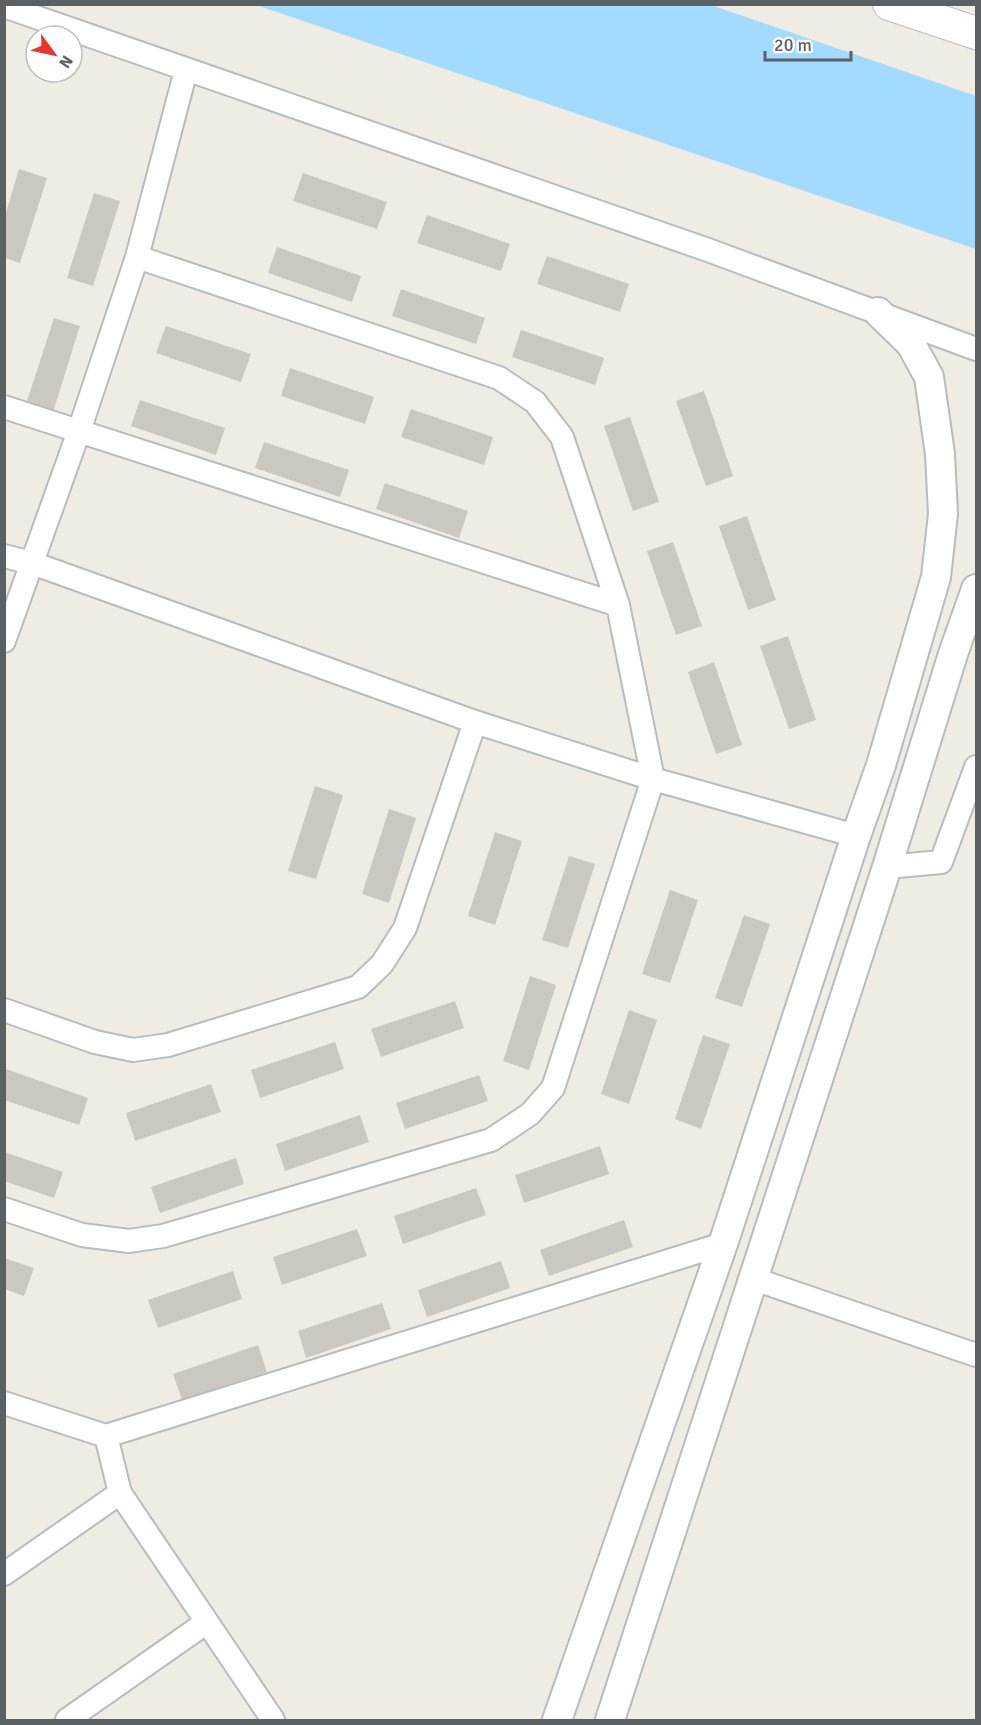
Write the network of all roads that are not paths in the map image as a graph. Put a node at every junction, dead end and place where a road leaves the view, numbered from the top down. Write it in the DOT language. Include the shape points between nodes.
graph roads {
  1 [pos="890,4"];
  2 [pos="4,6"];
  3 [pos="976,33"];
  4 [pos="186,70"];
  5 [pos="136,257"];
  6 [pos="878,312"];
  7 [pos="976,349"];
  8 [pos="4,407"];
  9 [pos="79,431"];
  10 [pos="4,556"];
  11 [pos="32,563"];
  12 [pos="976,589"];
  13 [pos="618,605"];
  14 [pos="4,641"];
  15 [pos="475,722"];
  16 [pos="976,767"];
  17 [pos="653,779"];
  18 [pos="856,836"];
  19 [pos="888,867"];
  20 [pos="4,1010"];
  21 [pos="4,1209"];
  22 [pos="723,1244"];
  23 [pos="754,1279"];
  24 [pos="976,1355"];
  25 [pos="4,1402"];
  26 [pos="106,1436"];
  27 [pos="120,1493"];
  28 [pos="4,1574"];
  29 [pos="207,1622"];
  30 [pos="67,1720"];
  31 [pos="273,1720"];
  32 [pos="557,1720"];
  33 [pos="610,1720"];
  1 -- 3 [label="main road"];
  2 -- 4 [label="street"];
  4 -- 5 [label="street"];
  4 -- 6 [label="street"];
  5 -- 9 [label="street"];
  5 -- 13 [label="street" via="499,378 534,402 562,436"];
  6 -- 7 [label="street"];
  6 -- 18 [label="street" via="911,344 929,377 940,454 943,514 936,577"];
  8 -- 9 [label="street"];
  9 -- 11 [label="street"];
  9 -- 13 [label="street"];
  10 -- 11 [label="street"];
  11 -- 14 [label="street"];
  11 -- 15 [label="street"];
  12 -- 19 [label="street"];
  13 -- 17 [label="street"];
  15 -- 17 [label="street"];
  15 -- 20 [label="street" via="405,928 382,964 358,987 168,1044 133,1050 95,1042"];
  16 -- 19 [label="street" via="941,862"];
  17 -- 18 [label="street"];
  17 -- 21 [label="street" via="553,1088 530,1114 490,1140 162,1236 129,1241 82,1235"];
  18 -- 22 [label="street"];
  19 -- 23 [label="street"];
  22 -- 26 [label="street"];
  22 -- 32 [label="street"];
  23 -- 24 [label="street"];
  23 -- 33 [label="street"];
  25 -- 26 [label="street"];
  26 -- 27 [label="street"];
  27 -- 28 [label="street"];
  27 -- 29 [label="street"];
  29 -- 30 [label="street"];
  29 -- 31 [label="street"];
}
